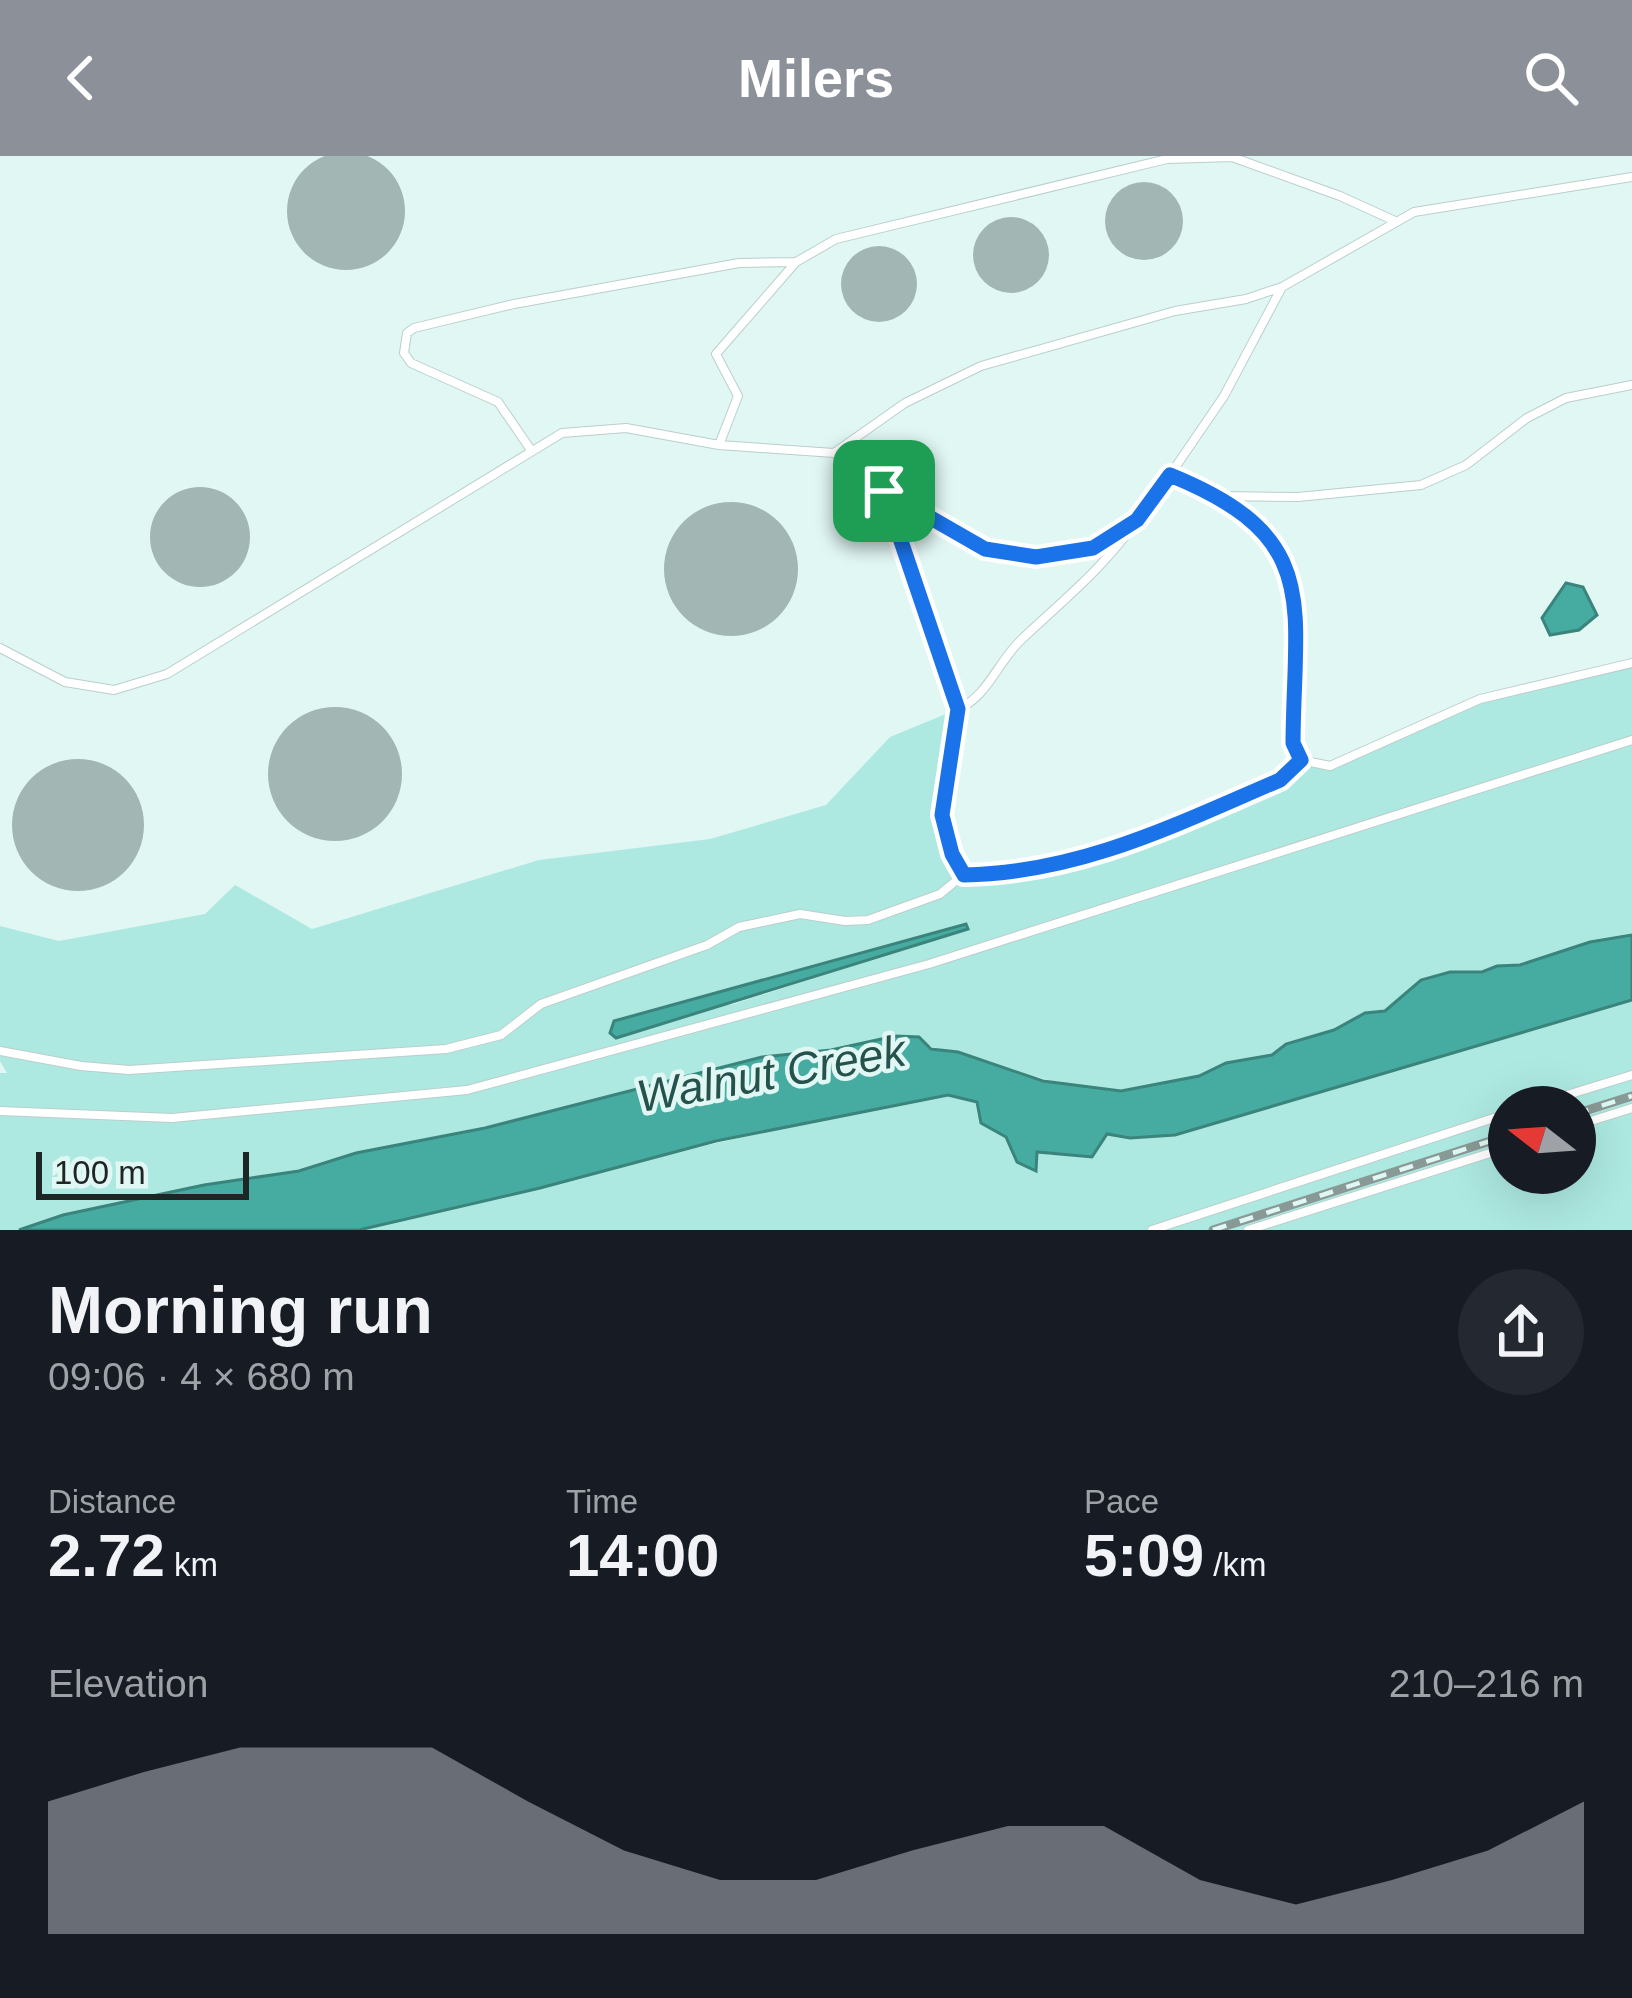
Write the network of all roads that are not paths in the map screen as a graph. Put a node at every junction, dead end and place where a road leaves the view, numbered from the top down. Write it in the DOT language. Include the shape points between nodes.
graph roads {
  1 [pos="1632,177"];
  2 [pos="1396,222"];
  3 [pos="796,262"];
  4 [pos="1282,287"];
  5 [pos="1632,385"];
  6 [pos="719,445"];
  7 [pos="531,451"];
  8 [pos="834,453"];
  9 [pos="1170,475"];
  10 [pos="884,491"];
  11 [pos="1220,496"];
  12 [pos="1137,520"];
  13 [pos="0,648"];
  14 [pos="1632,663"];
  15 [pos="958,709"];
  16 [pos="1632,740"];
  17 [pos="1301,760"];
  18 [pos="964,875"];
  19 [pos="0,1052"];
  20 [pos="1632,1075"];
  21 [pos="1596,1086"];
  22 [pos="1632,1108"];
  23 [pos="0,1111"];
  24 [pos="1596,1119"];
  25 [pos="1488,1120"];
  26 [pos="1488,1154"];
  27 [pos="1152,1230"];
  28 [pos="1248,1230"];
  1 -- 2 [label="lane" via="1414,212"];
  2 -- 3 [label="lane" via="1232,157 1167,159 836,239"];
  2 -- 4 [label="lane"];
  3 -- 6 [label="lane" via="716,354 738,396"];
  3 -- 7 [label="lane" via="641,280 407,333 411,363 498,402"];
  4 -- 8 [label="lane" via="981,366 905,403"];
  4 -- 9 [label="lane" via="1224,397"];
  5 -- 11 [label="lane" via="1566,398 1466,465 1420,485"];
  6 -- 7 [label="lane" via="626,428 562,433"];
  6 -- 8 [label="lane"];
  7 -- 13 [label="lane" via="167,674 114,691 65,682"];
  8 -- 10 [label="lane"];
  9 -- 11 [label="lane"];
  9 -- 12 [label="lane"];
  10 -- 12 [label="lane" via="985,549 1036,557 1093,548"];
  10 -- 15 [label="lane"];
  11 -- 17 [label="lane" via="1270,539 1287,568 1297,606 1293,743"];
  12 -- 15 [label="lane" via="1116,551 1017,644 972,704"];
  14 -- 17 [label="lane" via="1480,699 1330,766"];
  15 -- 18 [label="lane" via="942,815"];
  16 -- 23 [label="lane" via="928,964 467,1090 172,1118"];
  17 -- 18 [label="lane" via="1280,780 1099,856"];
  18 -- 19 [label="lane" via="940,894 868,920 800,914 740,927 541,1004 501,1035 446,1049 129,1070"];
  20 -- 21 [label="lane"];
  22 -- 24 [label="lane"];
  25 -- 27 [label="lane"];
  26 -- 28 [label="lane"];
}
